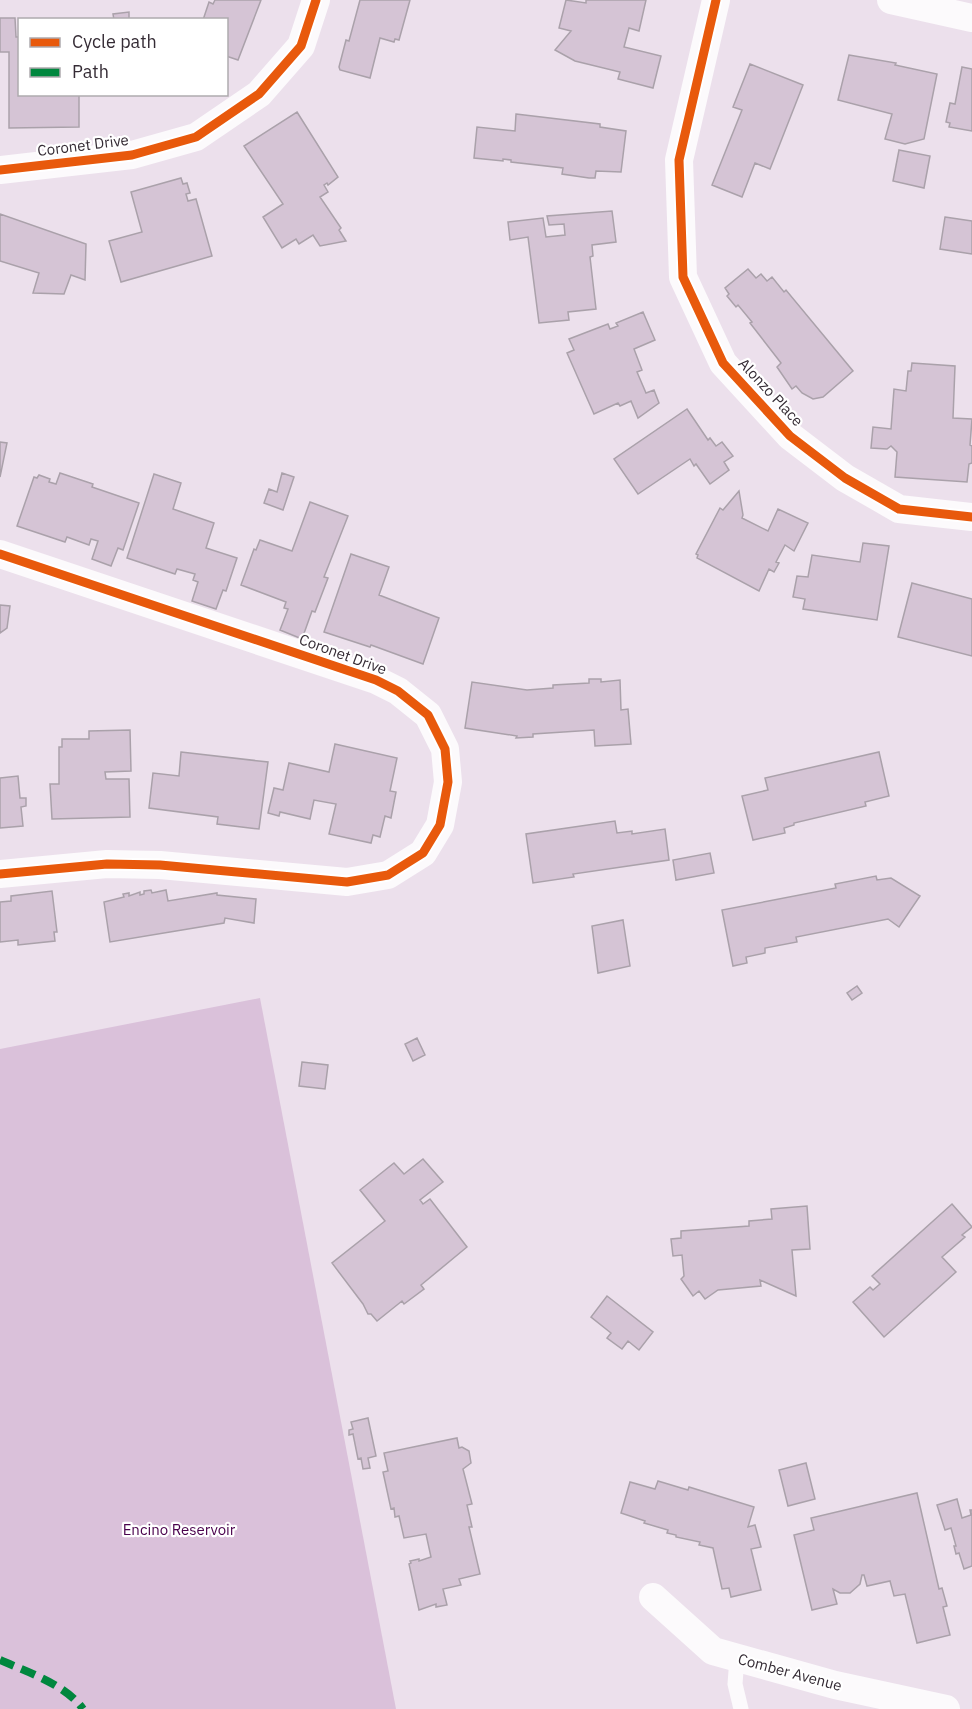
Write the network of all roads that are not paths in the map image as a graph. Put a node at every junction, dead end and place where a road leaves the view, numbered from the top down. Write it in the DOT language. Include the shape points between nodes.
graph roads {
  1 [pos="316,0"];
  2 [pos="716,0"];
  3 [pos="891,0"];
  4 [pos="972,18"];
  5 [pos="0,170"];
  6 [pos="972,517"];
  7 [pos="0,554"];
  8 [pos="0,874"];
  9 [pos="653,1598"];
  10 [pos="738,1658"];
  11 [pos="741,1709"];
  12 [pos="946,1709"];
  1 -- 5 [label="street, Coronet Drive" via="301,46 259,94 196,137 132,156"];
  2 -- 6 [label="street, Alonzo Place" via="679,160 683,277 723,363 789,436 846,478 899,509"];
  3 -- 4 [label="street"];
  7 -- 8 [label="street, Coronet Drive" via="376,680 398,691 428,715 445,749 448,782 440,825 423,853 388,875 348,882 107,864"];
  9 -- 10 [label="street, Comber Avenue" via="713,1651"];
  10 -- 11 [label="lane" via="735,1684"];
  10 -- 12 [label="street, Comber Avenue" via="835,1685"];
}
